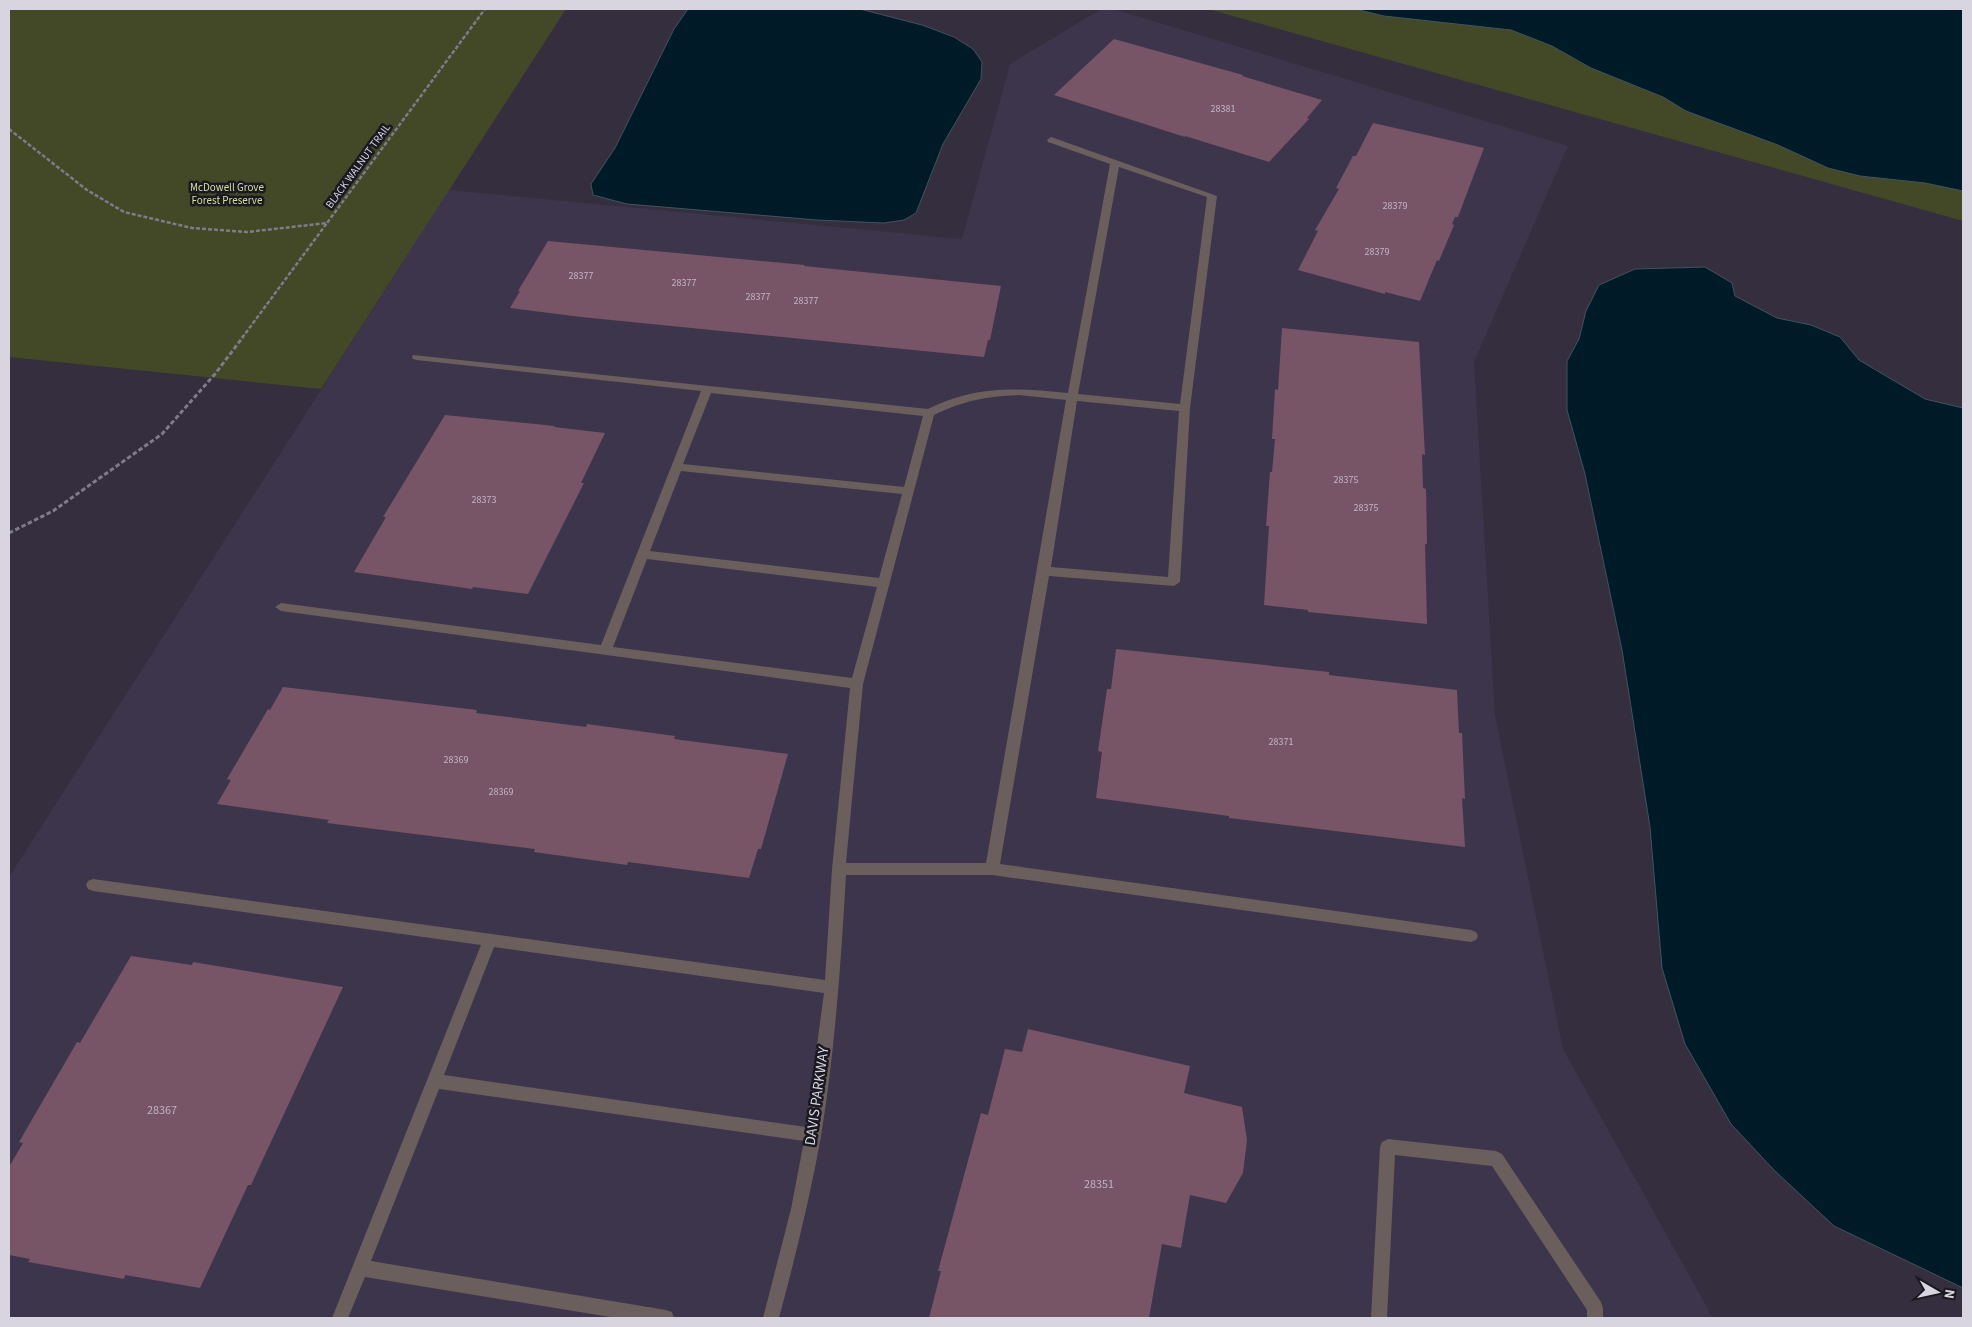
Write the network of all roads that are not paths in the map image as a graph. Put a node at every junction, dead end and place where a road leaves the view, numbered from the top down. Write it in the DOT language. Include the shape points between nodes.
graph roads {
  1 [pos="1052,140"];
  2 [pos="1115,162"];
  3 [pos="417,357"];
  4 [pos="707,389"];
  5 [pos="1072,398"];
  6 [pos="1185,408"];
  7 [pos="929,413"];
  8 [pos="677,467"];
  9 [pos="908,491"];
  10 [pos="643,554"];
  11 [pos="1044,571"];
  12 [pos="884,583"];
  13 [pos="282,607"];
  14 [pos="605,651"];
  15 [pos="857,684"];
  16 [pos="839,869"];
  17 [pos="992,869"];
  18 [pos="92,885"];
  19 [pos="1471,936"];
  20 [pos="490,940"];
  21 [pos="832,988"];
  22 [pos="435,1080"];
  23 [pos="813,1135"];
  24 [pos="360,1268"];
  25 [pos="340,1318"];
  26 [pos="666,1318"];
  27 [pos="771,1318"];
  28 [pos="1379,1318"];
  29 [pos="1595,1318"];
  1 -- 2 [label="lane"];
  2 -- 5 [label="lane"];
  2 -- 6 [label="lane" via="1212,196"];
  3 -- 4 [label="lane"];
  4 -- 7 [label="lane"];
  4 -- 8 [label="lane"];
  5 -- 6 [label="lane"];
  5 -- 7 [label="lane" via="1020,392 982,394 954,401"];
  5 -- 11 [label="lane"];
  6 -- 11 [label="lane" via="1174,582"];
  7 -- 9 [label="lane, DAVIS PARKWAY"];
  8 -- 9 [label="lane"];
  8 -- 10 [label="lane"];
  9 -- 12 [label="lane, DAVIS PARKWAY"];
  10 -- 12 [label="lane"];
  10 -- 14 [label="lane"];
  11 -- 17 [label="lane"];
  12 -- 15 [label="lane, DAVIS PARKWAY"];
  13 -- 14 [label="lane"];
  14 -- 15 [label="lane"];
  15 -- 16 [label="lane, DAVIS PARKWAY"];
  16 -- 17 [label="lane"];
  16 -- 21 [label="lane, DAVIS PARKWAY"];
  17 -- 19 [label="lane"];
  18 -- 20 [label="lane"];
  20 -- 21 [label="lane"];
  20 -- 22 [label="lane"];
  21 -- 23 [label="lane, DAVIS PARKWAY"];
  22 -- 23 [label="lane"];
  22 -- 24 [label="lane"];
  23 -- 27 [label="lane, DAVIS PARKWAY" via="799,1209"];
  24 -- 25 [label="lane"];
  24 -- 26 [label="lane"];
  28 -- 29 [label="lane" via="1388,1146 1496,1160 1595,1308"];
}
